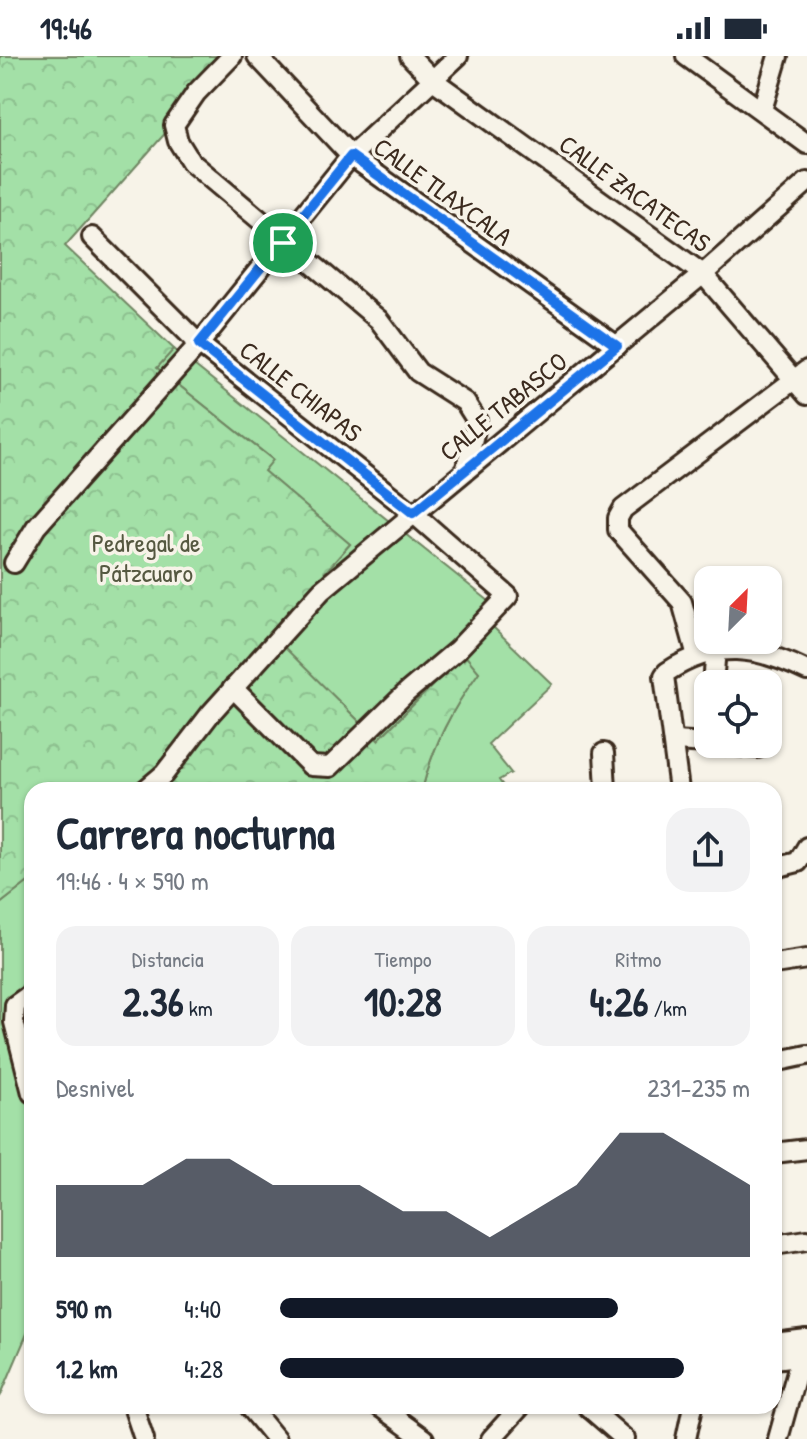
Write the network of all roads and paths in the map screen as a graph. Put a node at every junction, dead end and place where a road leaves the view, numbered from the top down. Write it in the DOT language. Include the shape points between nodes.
graph roads {
  1 [pos="232,56"];
  2 [pos="257,56"];
  3 [pos="410,56"];
  4 [pos="458,56"];
  5 [pos="686,56"];
  6 [pos="778,56"];
  7 [pos="433,80"];
  8 [pos="762,110"];
  9 [pos="807,144"];
  10 [pos="351,156"];
  11 [pos="807,182"];
  12 [pos="92,237"];
  13 [pos="283,243"];
  14 [pos="703,274"];
  15 [pos="199,344"];
  16 [pos="617,346"];
  17 [pos="803,382"];
  18 [pos="466,468"];
  19 [pos="413,513"];
  20 [pos="14,563"];
  21 [pos="702,654"];
  22 [pos="760,654"];
  23 [pos="697,656"];
  24 [pos="807,671"];
  25 [pos="233,688"];
  26 [pos="674,741"];
  27 [pos="694,742"];
  28 [pos="604,753"];
  29 [pos="154,782"];
  30 [pos="606,782"];
  31 [pos="678,782"];
  32 [pos="807,847"];
  33 [pos="782,866"];
  34 [pos="782,959"];
  35 [pos="807,959"];
  36 [pos="24,999"];
  37 [pos="807,1055"];
  38 [pos="782,1060"];
  39 [pos="24,1061"];
  40 [pos="807,1068"];
  41 [pos="807,1149"];
  42 [pos="782,1152"];
  43 [pos="807,1240"];
  44 [pos="782,1244"];
  45 [pos="782,1344"];
  46 [pos="805,1347"];
  47 [pos="782,1356"];
  48 [pos="136,1414"];
  49 [pos="256,1414"];
  50 [pos="390,1414"];
  51 [pos="514,1414"];
  52 [pos="596,1414"];
  53 [pos="691,1414"];
  54 [pos="785,1437"];
  55 [pos="144,1439"];
  56 [pos="276,1439"];
  57 [pos="424,1439"];
  58 [pos="491,1439"];
  59 [pos="625,1439"];
  60 [pos="686,1439"];
  1 -- 13 [label="street" via="174,125 178,141 191,162"];
  2 -- 10 [label="street, CALLE TLAXCALA"];
  3 -- 7 [label="street, CALLE ZACATECAS"];
  4 -- 7 [label="street"];
  5 -- 8 [label="street"];
  6 -- 8 [label="street"];
  7 -- 10 [label="street"];
  7 -- 14 [label="street, CALLE ZACATECAS"];
  8 -- 9 [label="street"];
  10 -- 13 [label="street"];
  10 -- 16 [label="street, CALLE TLAXCALA"];
  11 -- 14 [label="street, CALLE TABASCO"];
  12 -- 15 [label="street, CALLE CHIAPAS"];
  13 -- 15 [label="street"];
  13 -- 18 [label="street" via="379,320 418,372 472,410 477,421"];
  14 -- 16 [label="street, CALLE TABASCO"];
  14 -- 17 [label="street, CALLE ZACATECAS"];
  15 -- 19 [label="street, CALLE CHIAPAS"];
  15 -- 20 [label="street" via="36,527"];
  16 -- 18 [label="street, CALLE TABASCO"];
  17 -- 23 [label="street" via="623,509 618,518 618,530 682,602"];
  18 -- 19 [label="street, CALLE TABASCO"];
  19 -- 25 [label="street, CALLE TABASCO" via="322,590"];
  19 -- 25 [label="street, CALLE CHIAPAS" via="508,596 457,650 330,767 311,766"];
  21 -- 23 [label="street"];
  22 -- 24 [label="street"];
  23 -- 26 [label="street" via="664,676"];
  25 -- 29 [label="street, CALLE TABASCO"];
  26 -- 27 [label="street"];
  26 -- 31 [label="street"];
  28 -- 30 [label="street"];
  32 -- 33 [label="street" via="798,862"];
  34 -- 35 [label="street"];
  36 -- 39 [label="street" via="15,1005 14,1022"];
  37 -- 38 [label="street"];
  37 -- 40 [label="street"];
  41 -- 42 [label="street"];
  43 -- 44 [label="street"];
  45 -- 46 [label="street"];
  46 -- 47 [label="street"];
  46 -- 54 [label="street"];
  48 -- 55 [label="street"];
  49 -- 56 [label="street"];
  50 -- 57 [label="street"];
  51 -- 58 [label="street"];
  52 -- 59 [label="street"];
  53 -- 60 [label="street"];
}
